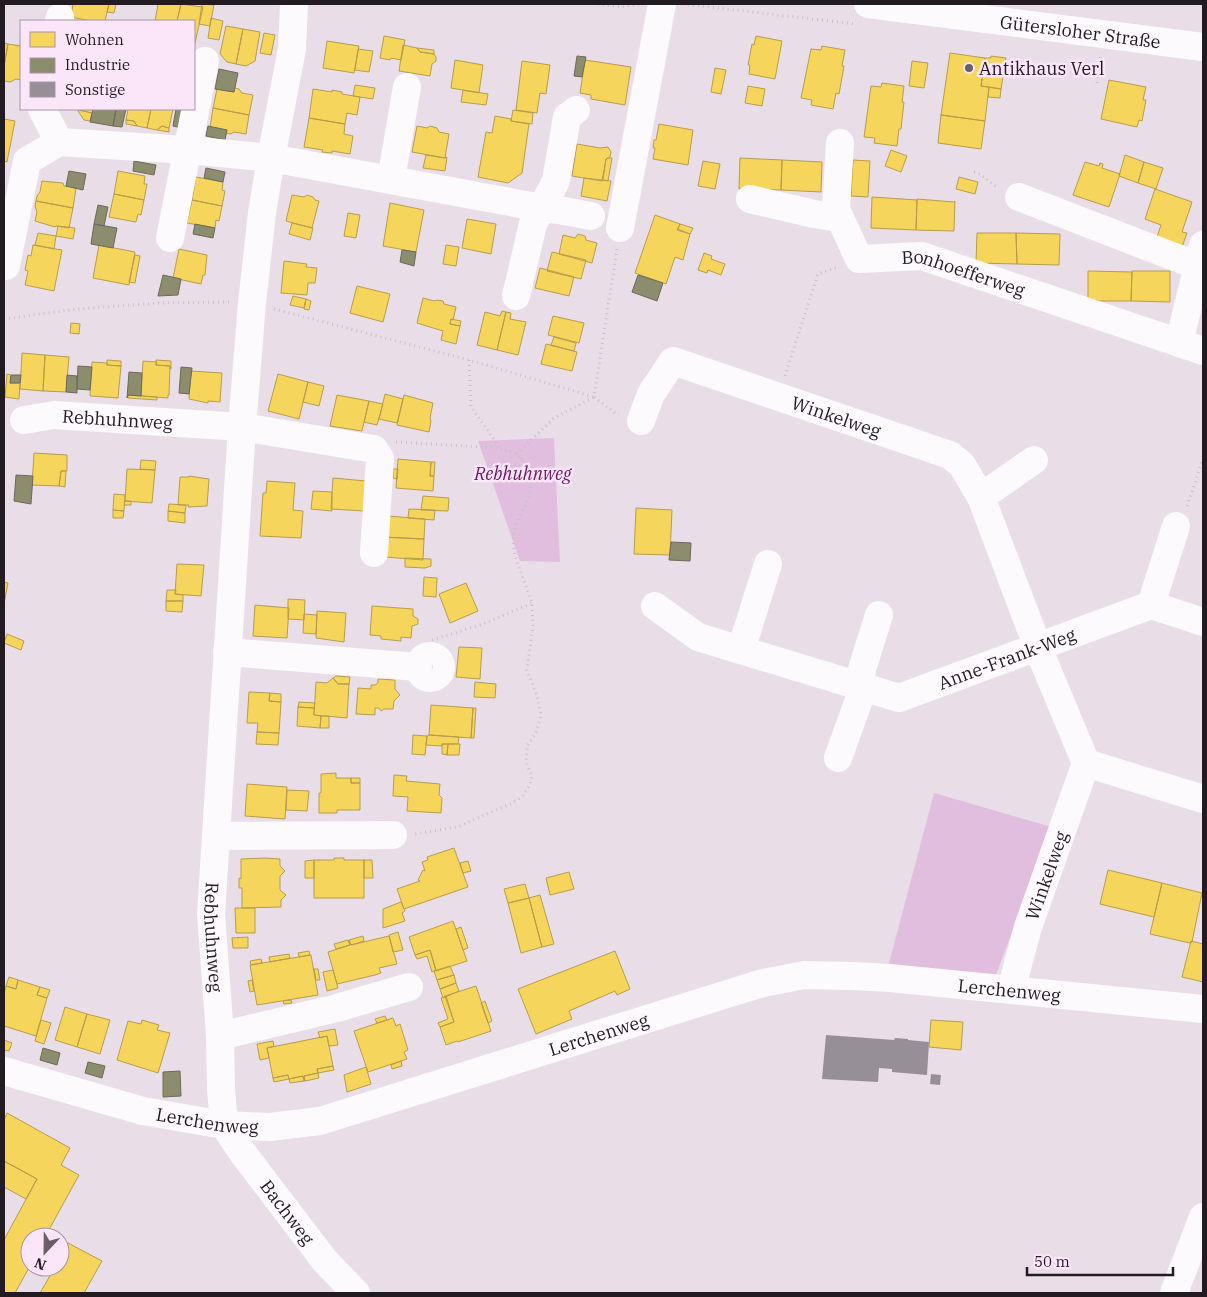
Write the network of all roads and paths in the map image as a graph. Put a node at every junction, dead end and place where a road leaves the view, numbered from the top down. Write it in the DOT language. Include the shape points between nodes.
graph roads {
  1 [pos="294,4"];
  2 [pos="309,4"];
  3 [pos="598,4"];
  4 [pos="646,4"];
  5 [pos="662,4"];
  6 [pos="868,4"];
  7 [pos="1203,47"];
  8 [pos="292,49"];
  9 [pos="1100,53"];
  10 [pos="205,61"];
  11 [pos="1097,83"];
  12 [pos="407,87"];
  13 [pos="43,110"];
  14 [pos="576,110"];
  15 [pos="60,142"];
  16 [pos="840,143"];
  17 [pos="188,150"];
  18 [pos="271,158"];
  19 [pos="974,172"];
  20 [pos="391,180"];
  21 [pos="1019,197"];
  22 [pos="750,198"];
  23 [pos="542,208"];
  24 [pos="591,216"];
  25 [pos="839,218"];
  26 [pos="620,228"];
  27 [pos="170,238"];
  28 [pos="1201,255"];
  29 [pos="859,259"];
  30 [pos="6,266"];
  31 [pos="516,296"];
  32 [pos="252,304"];
  33 [pos="4,319"];
  34 [pos="1191,347"];
  35 [pos="470,360"];
  36 [pos="778,396"];
  37 [pos="594,397"];
  38 [pos="24,420"];
  39 [pos="641,421"];
  40 [pos="242,427"];
  41 [pos="500,448"];
  42 [pos="374,449"];
  43 [pos="517,454"];
  44 [pos="1203,459"];
  45 [pos="1034,460"];
  46 [pos="981,498"];
  47 [pos="1176,526"];
  48 [pos="374,553"];
  49 [pos="768,564"];
  50 [pos="532,603"];
  51 [pos="1151,605"];
  52 [pos="655,606"];
  53 [pos="879,615"];
  54 [pos="1203,622"];
  55 [pos="1038,648"];
  56 [pos="741,650"];
  57 [pos="227,652"];
  58 [pos="427,654"];
  59 [pos="860,686"];
  60 [pos="838,758"];
  61 [pos="1086,763"];
  62 [pos="1203,799"];
  63 [pos="393,835"];
  64 [pos="216,836"];
  65 [pos="409,987"];
  66 [pos="1011,990"];
  67 [pos="1203,1009"];
  68 [pos="220,1036"];
  69 [pos="4,1071"];
  70 [pos="224,1124"];
  71 [pos="1203,1217"];
  72 [pos="356,1293"];
  73 [pos="1174,1293"];
  1 -- 8 [label="street, Rebhuhnweg"];
  2 -- 8 [label="street, Rebhuhnweg"];
  3 -- 4 [label="path" via="621,7"];
  5 -- 26 [label="street"];
  6 -- 7 [label="street, Gütersloher Straße"];
  8 -- 18 [label="street, Rebhuhnweg"];
  9 -- 11 [label="path"];
  10 -- 17 [label="street"];
  12 -- 20 [label="street"];
  13 -- 15 [label="street"];
  14 -- 23 [label="street" via="567,117 556,181"];
  15 -- 17 [label="street"];
  15 -- 30 [label="street" via="28,161"];
  16 -- 25 [label="street" via="836,209"];
  17 -- 18 [label="street"];
  17 -- 27 [label="street"];
  18 -- 20 [label="street"];
  18 -- 32 [label="street, Rebhuhnweg"];
  19 -- 21 [label="path"];
  20 -- 23 [label="street"];
  21 -- 28 [label="street"];
  22 -- 25 [label="street"];
  23 -- 24 [label="street"];
  23 -- 31 [label="street" via="534,224"];
  25 -- 29 [label="street"];
  26 -- 37 [label="path"];
  28 -- 34 [label="street, Bonhoefferweg"];
  29 -- 34 [label="street, Bonhoefferweg" via="922,256"];
  29 -- 36 [label="path" via="818,274"];
  32 -- 33 [label="path" via="140,304"];
  32 -- 35 [label="path"];
  32 -- 40 [label="street, Rebhuhnweg"];
  35 -- 37 [label="path"];
  35 -- 41 [label="path" via="471,407"];
  36 -- 39 [label="street, Winkelweg" via="673,361 651,394"];
  36 -- 46 [label="street, Winkelweg" via="950,455 962,465"];
  37 -- 39 [label="path" via="615,413"];
  37 -- 43 [label="path" via="554,418"];
  38 -- 40 [label="street, Rebhuhnweg" via="54,415"];
  40 -- 42 [label="street, Rebhuhnweg"];
  40 -- 57 [label="street, Rebhuhnweg"];
  41 -- 42 [label="path" via="383,441"];
  41 -- 43 [label="path"];
  42 -- 48 [label="street" via="380,458"];
  43 -- 50 [label="path" via="530,468 530,496 514,526 513,541"];
  44 -- 47 [label="path" via="1183,516"];
  45 -- 46 [label="street"];
  46 -- 55 [label="street, Winkelweg"];
  47 -- 51 [label="street"];
  49 -- 56 [label="street"];
  50 -- 58 [label="path" via="483,624"];
  50 -- 63 [label="path" via="533,626 527,670 541,716 527,746 526,762 532,776 530,784 522,797 457,827"];
  51 -- 54 [label="street"];
  51 -- 55 [label="street, Anne-Frank-Weg"];
  52 -- 56 [label="street, Anne-Frank-Weg" via="698,637"];
  53 -- 59 [label="street"];
  55 -- 59 [label="street, Anne-Frank-Weg" via="899,698"];
  55 -- 61 [label="street, Winkelweg"];
  56 -- 59 [label="street, Anne-Frank-Weg"];
  57 -- 58 [label="street"];
  57 -- 64 [label="street, Rebhuhnweg"];
  59 -- 60 [label="street" via="860,697"];
  61 -- 62 [label="street"];
  61 -- 66 [label="street, Winkelweg" via="1028,926"];
  63 -- 64 [label="street"];
  64 -- 68 [label="street, Rebhuhnweg" via="211,914"];
  65 -- 68 [label="street"];
  66 -- 67 [label="street, Lerchenweg"];
  66 -- 70 [label="street, Lerchenweg" via="890,978 804,975 727,994 320,1121 270,1127"];
  68 -- 70 [label="street, Rebhuhnweg"];
  69 -- 70 [label="street, Lerchenweg" via="143,1111"];
  70 -- 72 [label="street, Bachweg" via="325,1261"];
  71 -- 73 [label="street"];
}
